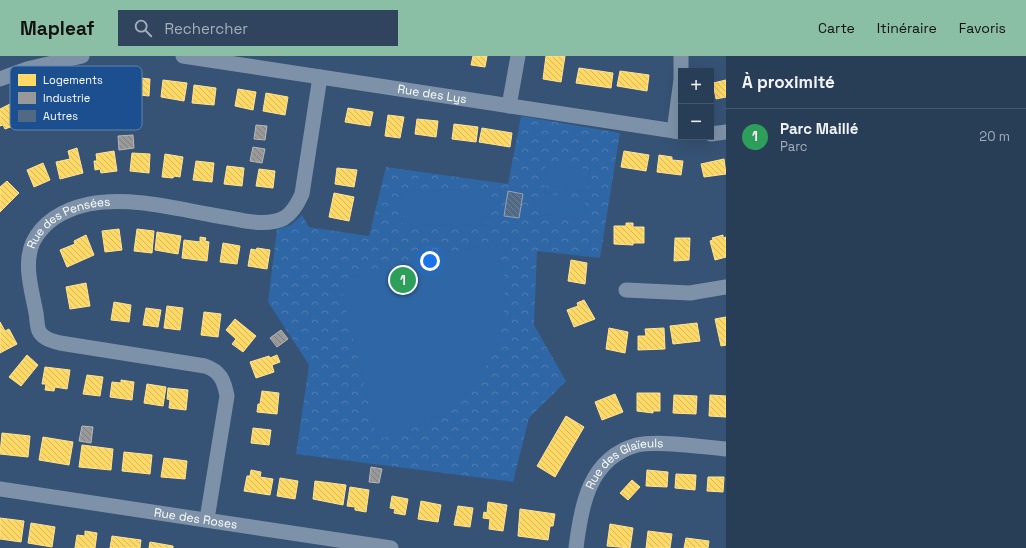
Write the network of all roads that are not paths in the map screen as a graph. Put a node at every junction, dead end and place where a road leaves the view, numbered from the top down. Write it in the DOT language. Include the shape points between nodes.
graph roads {
  1 [pos="82,56"];
  2 [pos="182,56"];
  3 [pos="518,56"];
  4 [pos="681,56"];
  5 [pos="25,63"];
  6 [pos="10,73"];
  7 [pos="320,77"];
  8 [pos="0,79"];
  9 [pos="680,104"];
  10 [pos="509,106"];
  11 [pos="678,132"];
  12 [pos="726,132"];
  13 [pos="714,134"];
  14 [pos="726,287"];
  15 [pos="626,290"];
  16 [pos="726,449"];
  17 [pos="0,489"];
  18 [pos="207,519"];
  19 [pos="391,548"];
  20 [pos="576,548"];
  1 -- 5 [label="street"];
  2 -- 7 [label="street, Rue des Lys"];
  3 -- 10 [label="street"];
  4 -- 9 [label="street"];
  6 -- 8 [label="street"];
  7 -- 10 [label="street, Rue des Lys"];
  7 -- 18 [label="street, Rue des Pensées" via="302,194 299,202 284,218 257,222 128,202 90,204 72,208 48,222 33,243 30,253 30,281 39,331 45,338 60,343 205,366 220,375 227,396"];
  10 -- 11 [label="street, Rue des Lys"];
  12 -- 13 [label="street"];
  14 -- 15 [label="street" via="690,293"];
  16 -- 20 [label="street, Rue des Glaïeuls" via="638,445 613,457 592,482 583,500"];
  17 -- 18 [label="street, Rue des Roses"];
  18 -- 19 [label="street, Rue des Roses"];
}
